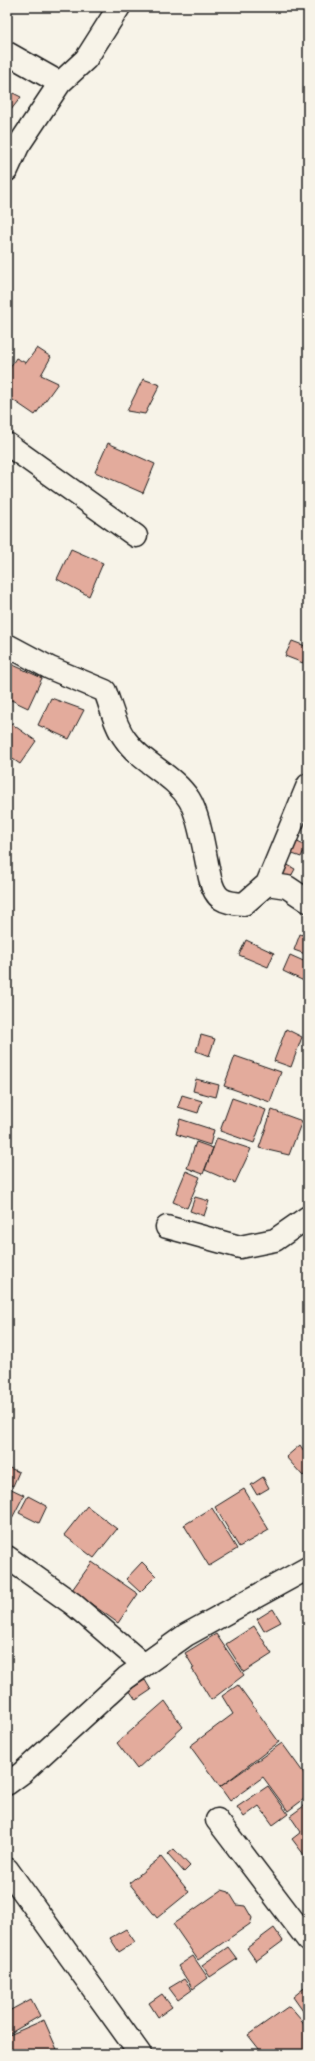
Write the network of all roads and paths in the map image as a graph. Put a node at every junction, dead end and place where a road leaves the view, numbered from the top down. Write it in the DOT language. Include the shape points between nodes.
graph roads {
  1 [pos="119,7"];
  2 [pos="7,53"];
  3 [pos="60,83"];
  4 [pos="7,170"];
  5 [pos="7,444"];
  6 [pos="136,536"];
  7 [pos="7,645"];
  8 [pos="308,785"];
  9 [pos="268,884"];
  10 [pos="308,901"];
  11 [pos="308,1216"];
  12 [pos="167,1226"];
  13 [pos="7,1557"];
  14 [pos="306,1576"];
  15 [pos="144,1665"];
  16 [pos="7,1784"];
  17 [pos="217,1820"];
  18 [pos="7,1869"];
  19 [pos="308,1940"];
  20 [pos="140,2054"];
  1 -- 3 [label="street" via="86,59"];
  2 -- 3 [label="street"];
  3 -- 4 [label="street" via="18,146"];
  5 -- 6 [label="street"];
  7 -- 9 [label="street" via="50,668 105,691 124,738 181,789 189,800 195,812 210,881 217,896 226,903 244,904"];
  8 -- 9 [label="street"];
  9 -- 10 [label="street" via="287,886"];
  11 -- 12 [label="street" via="275,1240 240,1247"];
  13 -- 15 [label="street" via="73,1604"];
  14 -- 15 [label="street" via="186,1635"];
  15 -- 16 [label="street"];
  17 -- 19 [label="street"];
  18 -- 20 [label="street"];
}
